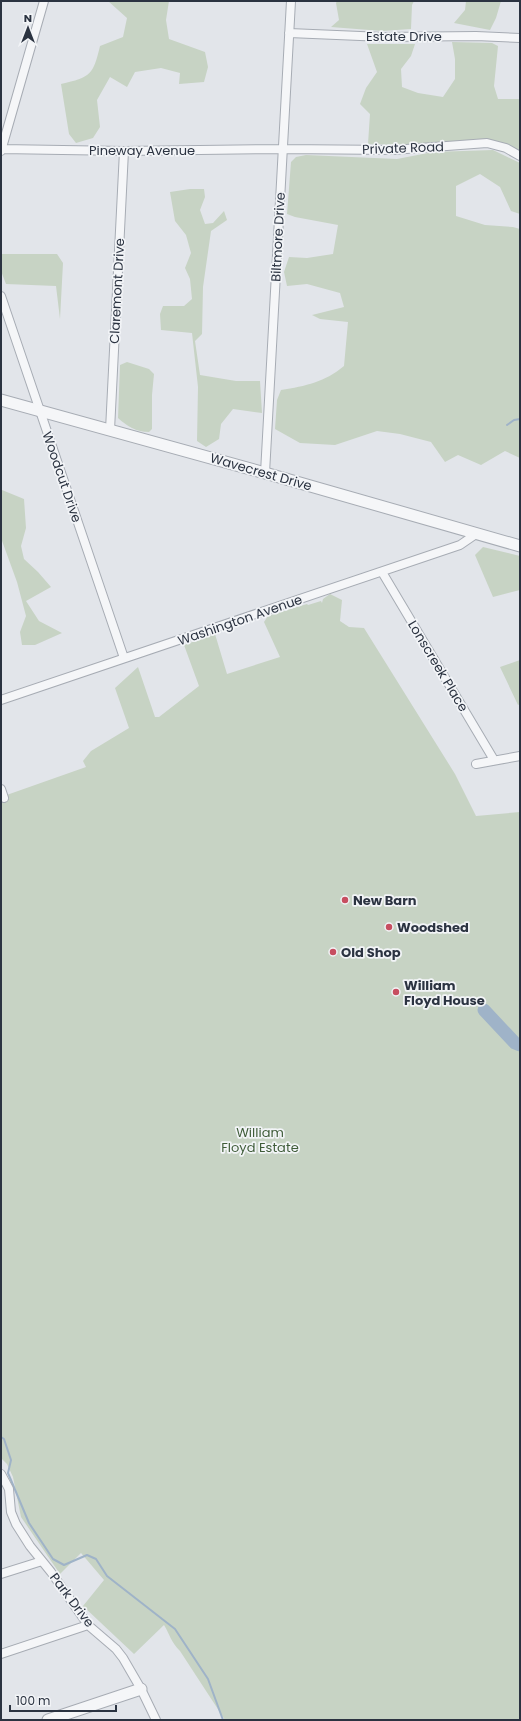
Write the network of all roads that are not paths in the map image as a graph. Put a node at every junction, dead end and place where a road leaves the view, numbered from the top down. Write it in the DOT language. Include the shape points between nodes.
graph roads {
  1 [pos="44,1"];
  2 [pos="291,1"];
  3 [pos="289,33"];
  4 [pos="520,38"];
  5 [pos="1,149"];
  6 [pos="283,149"];
  7 [pos="124,151"];
  8 [pos="520,156"];
  9 [pos="1,296"];
  10 [pos="1,400"];
  11 [pos="40,411"];
  12 [pos="110,430"];
  13 [pos="265,473"];
  14 [pos="476,534"];
  15 [pos="520,546"];
  16 [pos="382,572"];
  17 [pos="124,658"];
  18 [pos="1,700"];
  19 [pos="520,756"];
  20 [pos="494,760"];
  21 [pos="476,764"];
  22 [pos="1,789"];
  23 [pos="4,798"];
  24 [pos="1,1474"];
  25 [pos="5,1490"];
  26 [pos="42,1561"];
  27 [pos="1,1574"];
  28 [pos="88,1625"];
  29 [pos="1,1654"];
  30 [pos="141,1689"];
  31 [pos="48,1720"];
  32 [pos="156,1720"];
  1 -- 5 [label="street"];
  2 -- 3 [label="street, Biltmore Drive"];
  3 -- 4 [label="street, Estate Drive"];
  3 -- 6 [label="street, Biltmore Drive"];
  5 -- 7 [label="street, Pineway Avenue"];
  6 -- 7 [label="street, Pineway Avenue"];
  6 -- 8 [label="street, Private Road" via="393,150 487,143 506,148"];
  6 -- 13 [label="street, Biltmore Drive"];
  7 -- 12 [label="street, Claremont Drive"];
  9 -- 11 [label="street, Woodcut Drive"];
  10 -- 11 [label="street, Wavecrest Drive"];
  11 -- 12 [label="street, Wavecrest Drive"];
  11 -- 17 [label="street, Woodcut Drive"];
  12 -- 13 [label="street, Wavecrest Drive"];
  13 -- 14 [label="street, Wavecrest Drive"];
  14 -- 15 [label="street, Wavecrest Drive"];
  14 -- 16 [label="street, Washington Avenue" via="460,546"];
  16 -- 17 [label="street, Washington Avenue"];
  16 -- 20 [label="street, Lonscreek Place"];
  17 -- 18 [label="street, Washington Avenue"];
  19 -- 20 [label="street"];
  20 -- 21 [label="street"];
  22 -- 23 [label="street"];
  24 -- 25 [label="street, Park Drive"];
  25 -- 26 [label="street, Park Drive" via="16,1524"];
  26 -- 27 [label="street"];
  26 -- 28 [label="street, Park Drive"];
  28 -- 29 [label="street"];
  28 -- 30 [label="street, Park Drive" via="116,1649"];
  30 -- 31 [label="street"];
  30 -- 32 [label="street, Park Drive"];
}
